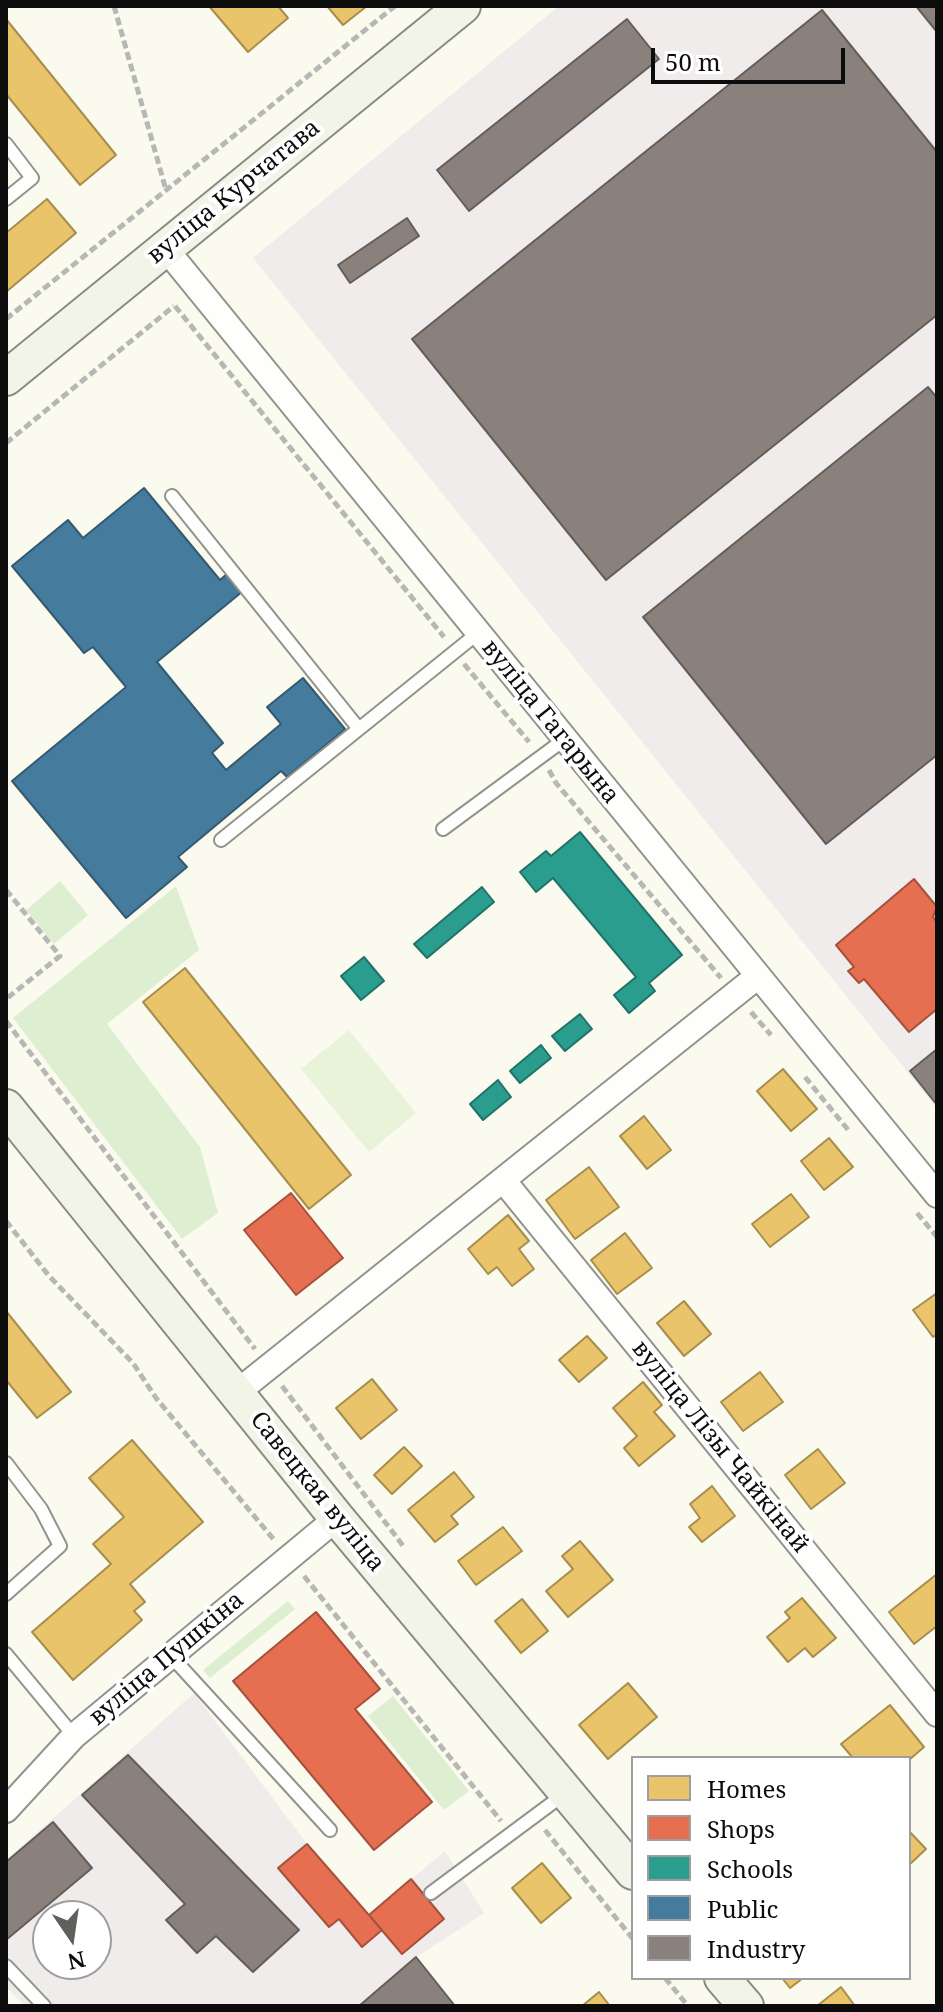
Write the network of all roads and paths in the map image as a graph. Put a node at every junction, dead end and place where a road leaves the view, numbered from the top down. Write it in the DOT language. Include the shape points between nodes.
graph roads {
  1 [pos="114,6"];
  2 [pos="395,6"];
  3 [pos="463,6"];
  4 [pos="6,144"];
  5 [pos="166,190"];
  6 [pos="6,199"];
  7 [pos="165,248"];
  8 [pos="197,288"];
  9 [pos="6,319"];
  10 [pos="6,378"];
  11 [pos="6,443"];
  12 [pos="172,496"];
  13 [pos="478,633"];
  14 [pos="359,729"];
  15 [pos="565,739"];
  16 [pos="443,829"];
  17 [pos="221,840"];
  18 [pos="6,890"];
  19 [pos="758,976"];
  20 [pos="6,999"];
  21 [pos="6,1023"];
  22 [pos="6,1107"];
  23 [pos="503,1180"];
  24 [pos="937,1195"];
  25 [pos="6,1221"];
  26 [pos="268,1367"];
  27 [pos="236,1393"];
  28 [pos="6,1463"];
  29 [pos="337,1518"];
  30 [pos="409,1554"];
  31 [pos="288,1557"];
  32 [pos="6,1594"];
  33 [pos="6,1654"];
  34 [pos="171,1656"];
  35 [pos="937,1714"];
  36 [pos="74,1736"];
  37 [pos="567,1793"];
  38 [pos="6,1810"];
  39 [pos="534,1817"];
  40 [pos="330,1830"];
  41 [pos="511,1834"];
  42 [pos="631,1870"];
  43 [pos="431,1893"];
  44 [pos="631,1937"];
  45 [pos="6,1966"];
  46 [pos="667,1980"];
  47 [pos="724,1980"];
  48 [pos="44,2006"];
  49 [pos="688,2006"];
  50 [pos="746,2006"];
  1 -- 5 [label="path"];
  2 -- 5 [label="path"];
  3 -- 7 [label="main road, вуліца Курчатава"];
  4 -- 6 [label="lane" via="32,178"];
  5 -- 9 [label="path"];
  7 -- 8 [label="street, вуліца Гагарына"];
  7 -- 10 [label="main road, вуліца Курчатава"];
  8 -- 11 [label="path"];
  8 -- 13 [label="street, вуліца Гагарына"];
  12 -- 14 [label="lane"];
  13 -- 14 [label="lane"];
  13 -- 15 [label="street, вуліца Гагарына"];
  14 -- 17 [label="lane"];
  15 -- 16 [label="lane"];
  15 -- 19 [label="street, вуліца Гагарына"];
  18 -- 20 [label="path" via="60,956"];
  19 -- 23 [label="street"];
  19 -- 24 [label="street, вуліца Гагарына"];
  21 -- 26 [label="path"];
  22 -- 27 [label="main road, Савецкая вуліца"];
  23 -- 26 [label="street"];
  23 -- 35 [label="street, вуліца Лізы Чайкінай"];
  25 -- 31 [label="path" via="49,1276 133,1363"];
  26 -- 27 [label="street"];
  26 -- 30 [label="path"];
  27 -- 29 [label="main road, Савецкая вуліца"];
  28 -- 32 [label="lane" via="41,1509 60,1546"];
  29 -- 31 [label="street, вуліца Пушкіна"];
  29 -- 37 [label="main road, Савецкая вуліца"];
  31 -- 34 [label="street, вуліца Пушкіна"];
  31 -- 41 [label="path"];
  33 -- 36 [label="lane"];
  34 -- 36 [label="street, вуліца Пушкіна"];
  34 -- 40 [label="lane"];
  36 -- 38 [label="street, вуліца Пушкіна"];
  37 -- 39 [label="lane"];
  37 -- 42 [label="main road, Савецкая вуліца"];
  39 -- 41 [label="lane"];
  39 -- 44 [label="path"];
  41 -- 43 [label="lane"];
  45 -- 48 [label="lane"];
  46 -- 49 [label="path"];
  47 -- 50 [label="main road"];
}
